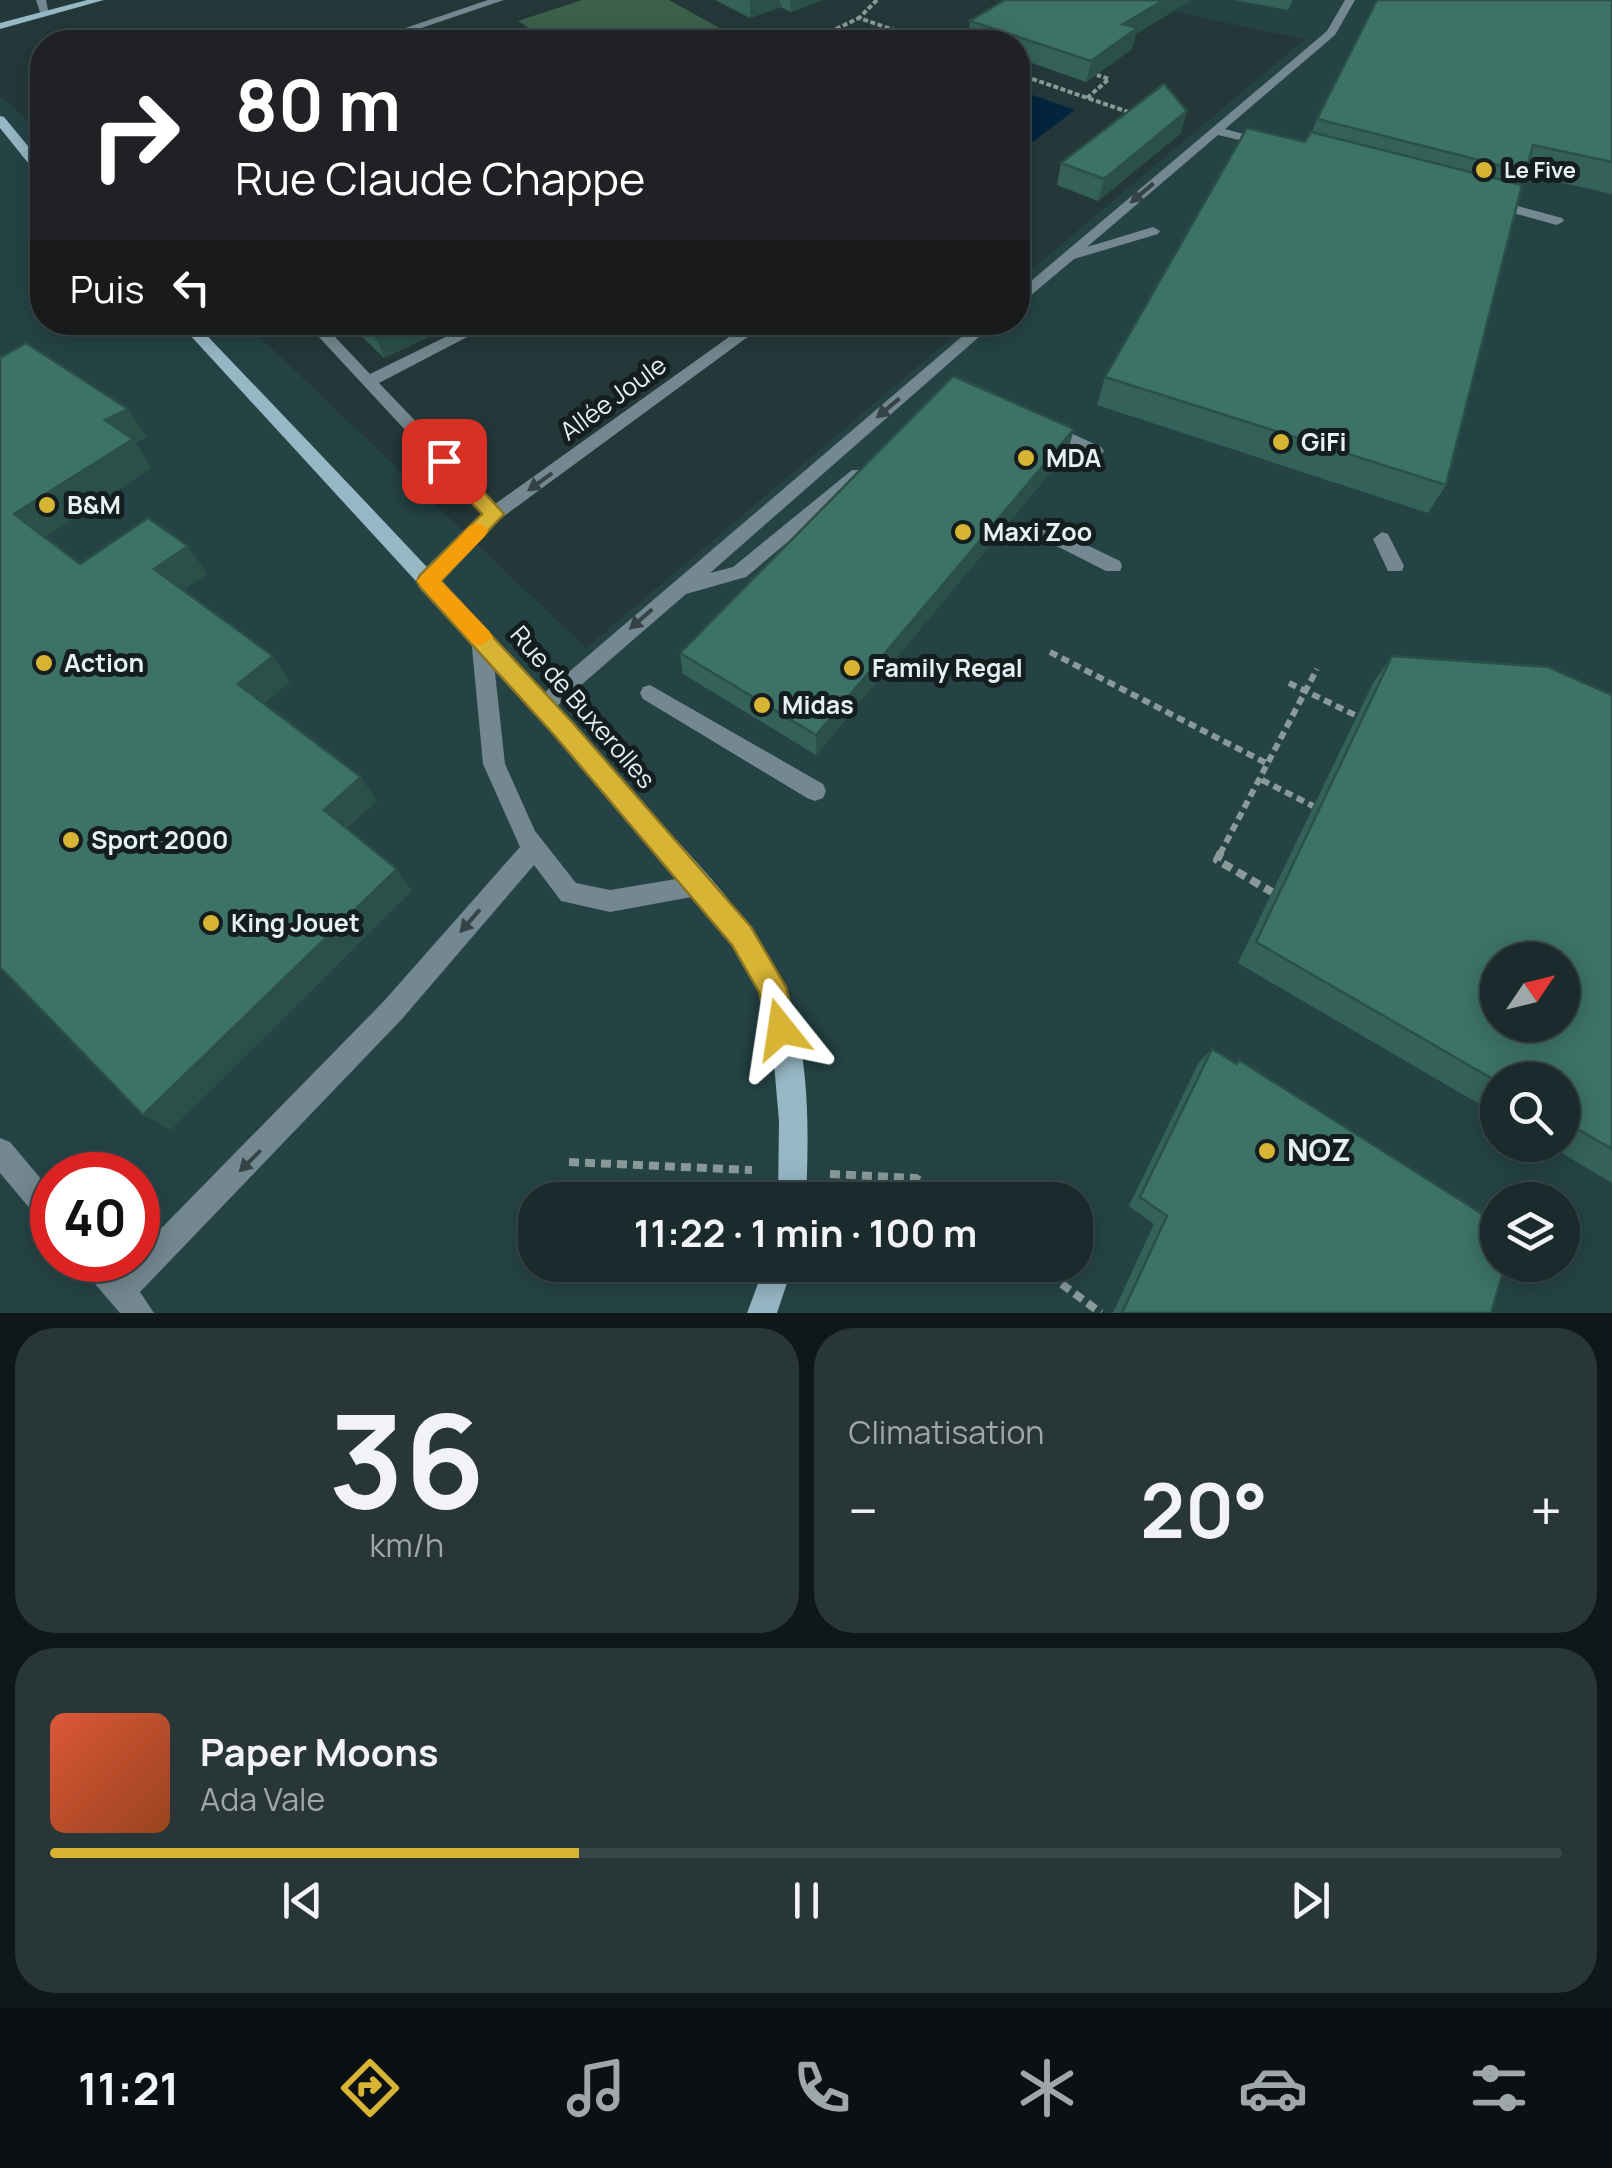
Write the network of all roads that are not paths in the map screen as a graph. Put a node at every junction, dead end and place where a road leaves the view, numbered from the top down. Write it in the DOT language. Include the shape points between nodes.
graph roads {
  1 [pos="40,0"];
  2 [pos="100,0"];
  3 [pos="499,0"];
  4 [pos="1350,0"];
  5 [pos="46,13"];
  6 [pos="0,26"];
  7 [pos="407,30"];
  8 [pos="0,120"];
  9 [pos="1216,130"];
  10 [pos="1273,146"];
  11 [pos="28,156"];
  12 [pos="1482,201"];
  13 [pos="1557,221"];
  14 [pos="1153,230"];
  15 [pos="1065,258"];
  16 [pos="1030,289"];
  17 [pos="197,335"];
  18 [pos="325,335"];
  19 [pos="463,335"];
  20 [pos="743,335"];
  21 [pos="975,335"];
  22 [pos="369,380"];
  23 [pos="920,381"];
  24 [pos="949,382"];
  25 [pos="1035,422"];
  26 [pos="1095,451"];
  27 [pos="880,456"];
  28 [pos="494,514"];
  29 [pos="1034,526"];
  30 [pos="1382,538"];
  31 [pos="1113,566"];
  32 [pos="1395,566"];
  33 [pos="428,581"];
  34 [pos="677,588"];
  35 [pos="481,637"];
  36 [pos="650,693"];
  37 [pos="544,706"];
  38 [pos="815,791"];
  39 [pos="534,848"];
  40 [pos="700,886"];
  41 [pos="0,1152"];
  42 [pos="792,1182"];
  43 [pos="30,1187"];
  44 [pos="112,1282"];
  45 [pos="773,1282"];
  46 [pos="130,1302"];
  47 [pos="762,1313"];
  1 -- 5 [label="street"];
  2 -- 5 [label="street"];
  3 -- 7 [label="street"];
  4 -- 9 [label="street" via="1331,33"];
  5 -- 6 [label="street"];
  8 -- 11 [label="street"];
  9 -- 10 [label="street"];
  9 -- 15 [label="street, one-way"];
  12 -- 13 [label="street"];
  14 -- 15 [label="street"];
  15 -- 16 [label="street"];
  17 -- 33 [label="street, Rue de Buxerolles"];
  18 -- 22 [label="street"];
  19 -- 22 [label="street"];
  20 -- 28 [label="street, Allée Joule, one-way"];
  21 -- 23 [label="street"];
  22 -- 28 [label="street"];
  23 -- 24 [label="street"];
  23 -- 34 [label="street, one-way"];
  25 -- 26 [label="street"];
  27 -- 34 [label="street" via="738,572"];
  28 -- 33 [label="street, Allée Joule"];
  29 -- 31 [label="street"];
  30 -- 32 [label="street"];
  33 -- 35 [label="street, Rue de Buxerolles"];
  34 -- 37 [label="street, one-way"];
  35 -- 37 [label="street, Rue de Buxerolles"];
  35 -- 39 [label="street" via="494,764"];
  36 -- 38 [label="street"];
  37 -- 40 [label="street, Rue de Buxerolles"];
  39 -- 40 [label="street" via="569,893 610,901"];
  39 -- 46 [label="street, one-way"];
  40 -- 42 [label="street, Rue de Buxerolles" via="772,987 794,1122"];
  41 -- 43 [label="street"];
  44 -- 46 [label="street"];
  45 -- 47 [label="street"];
}
